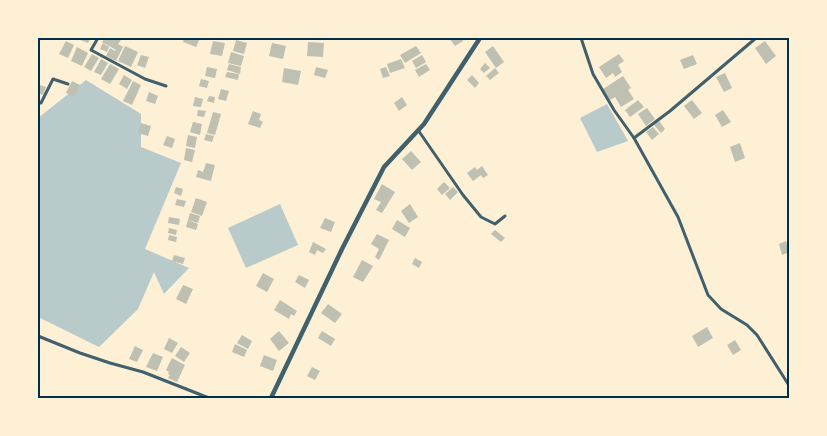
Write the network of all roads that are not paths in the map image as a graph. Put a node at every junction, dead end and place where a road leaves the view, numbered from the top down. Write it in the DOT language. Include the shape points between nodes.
graph roads {
  1 [pos="98,38"];
  2 [pos="480,38"];
  3 [pos="581,38"];
  4 [pos="756,38"];
  5 [pos="68,84"];
  6 [pos="166,86"];
  7 [pos="38,102"];
  8 [pos="418,130"];
  9 [pos="634,138"];
  10 [pos="505,216"];
  11 [pos="38,336"];
  12 [pos="790,387"];
  13 [pos="209,398"];
  14 [pos="271,398"];
  1 -- 6 [label="street" via="91,50 145,79"];
  2 -- 8 [label="street"];
  3 -- 9 [label="street" via="593,74"];
  4 -- 9 [label="street"];
  5 -- 7 [label="street" via="53,79 41,103"];
  8 -- 10 [label="street" via="481,217 495,224"];
  8 -- 14 [label="street" via="384,167"];
  9 -- 12 [label="street" via="678,217 708,295 721,309 757,335"];
  11 -- 13 [label="street"];
}
